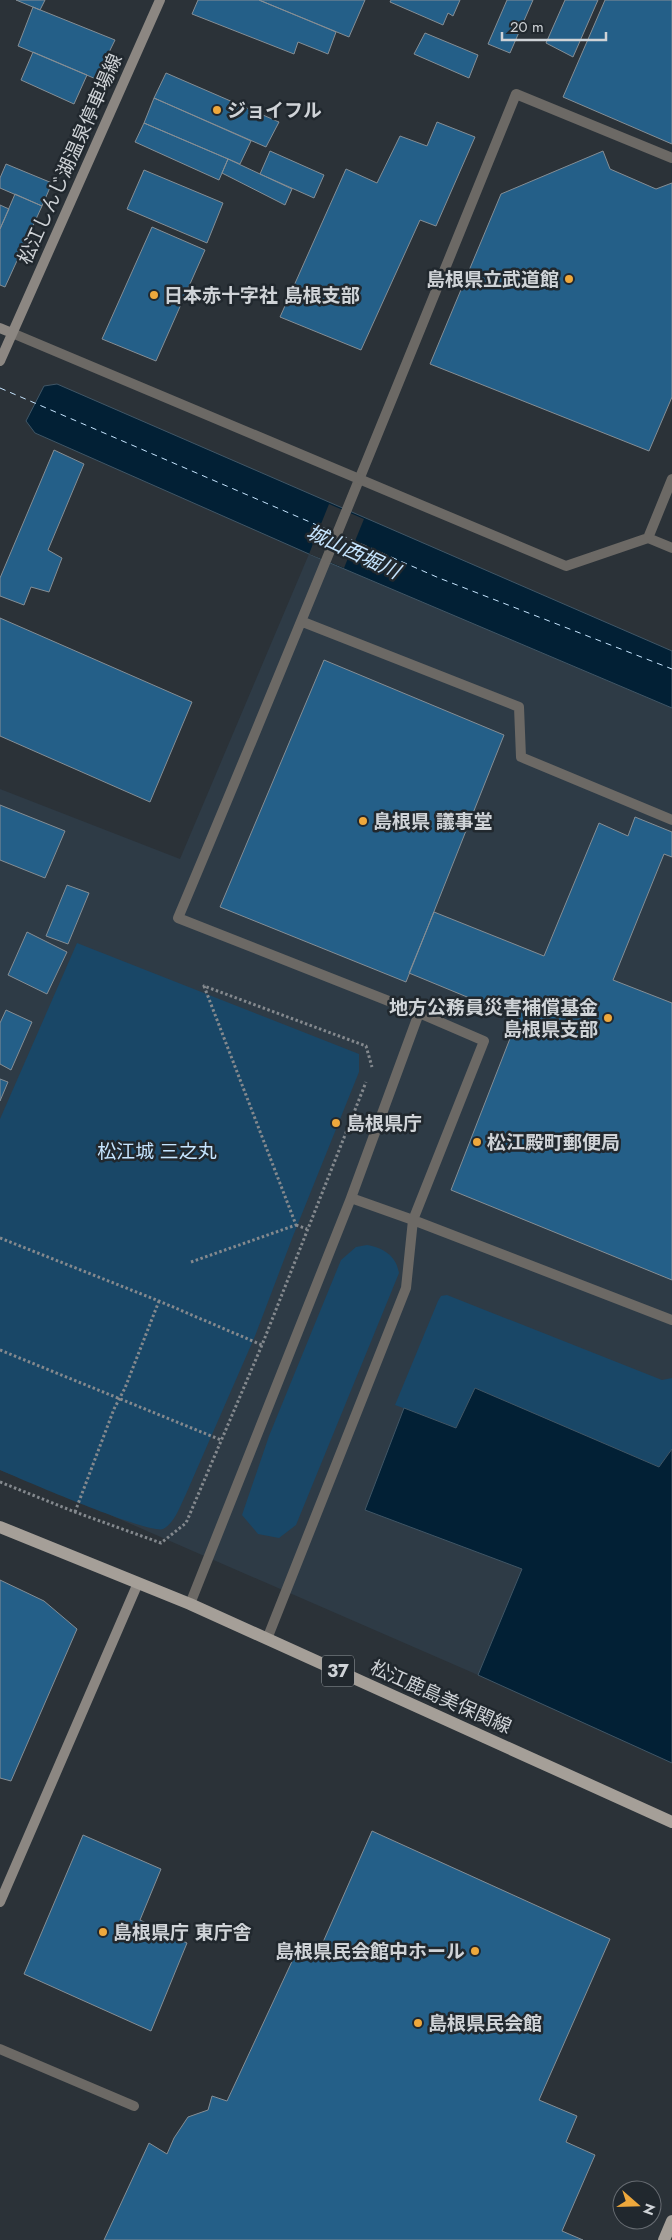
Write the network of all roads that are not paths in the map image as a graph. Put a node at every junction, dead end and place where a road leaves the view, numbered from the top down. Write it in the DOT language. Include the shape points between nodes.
graph roads {
  1 [pos="160,0"];
  2 [pos="672,158"];
  3 [pos="0,328"];
  4 [pos="12,333"];
  5 [pos="0,360"];
  6 [pos="672,479"];
  7 [pos="358,480"];
  8 [pos="648,538"];
  9 [pos="672,548"];
  10 [pos="303,622"];
  11 [pos="672,820"];
  12 [pos="419,1013"];
  13 [pos="350,1198"];
  14 [pos="414,1220"];
  15 [pos="672,1320"];
  16 [pos="0,1527"];
  17 [pos="138,1584"];
  18 [pos="190,1604"];
  19 [pos="266,1639"];
  20 [pos="672,1822"];
  21 [pos="0,1902"];
  22 [pos="0,2049"];
  23 [pos="134,2106"];
  24 [pos="671,2224"];
  25 [pos="664,2240"];
  1 -- 4 [label="main road, 松江しんじ湖温泉停車場線"];
  2 -- 7 [label="street" via="516,94"];
  3 -- 4 [label="main road"];
  4 -- 5 [label="main road, 松江しんじ湖温泉停車場線"];
  4 -- 7 [label="street"];
  6 -- 8 [label="street"];
  7 -- 8 [label="street" via="566,566"];
  7 -- 10 [label="street"];
  8 -- 9 [label="street"];
  10 -- 11 [label="street" via="519,707 521,757"];
  10 -- 12 [label="street" via="178,918"];
  12 -- 13 [label="street"];
  12 -- 14 [label="street" via="484,1040"];
  13 -- 14 [label="street"];
  13 -- 18 [label="street"];
  14 -- 15 [label="street"];
  14 -- 19 [label="street" via="406,1288"];
  16 -- 17 [label="main road, 松江鹿島美保関線 / 37"];
  17 -- 18 [label="main road, 松江鹿島美保関線 / 37"];
  17 -- 21 [label="main road"];
  18 -- 19 [label="main road, 松江鹿島美保関線 / 37"];
  19 -- 20 [label="main road, 松江鹿島美保関線 / 37"];
  22 -- 23 [label="street"];
  24 -- 25 [label="main road"];
}
